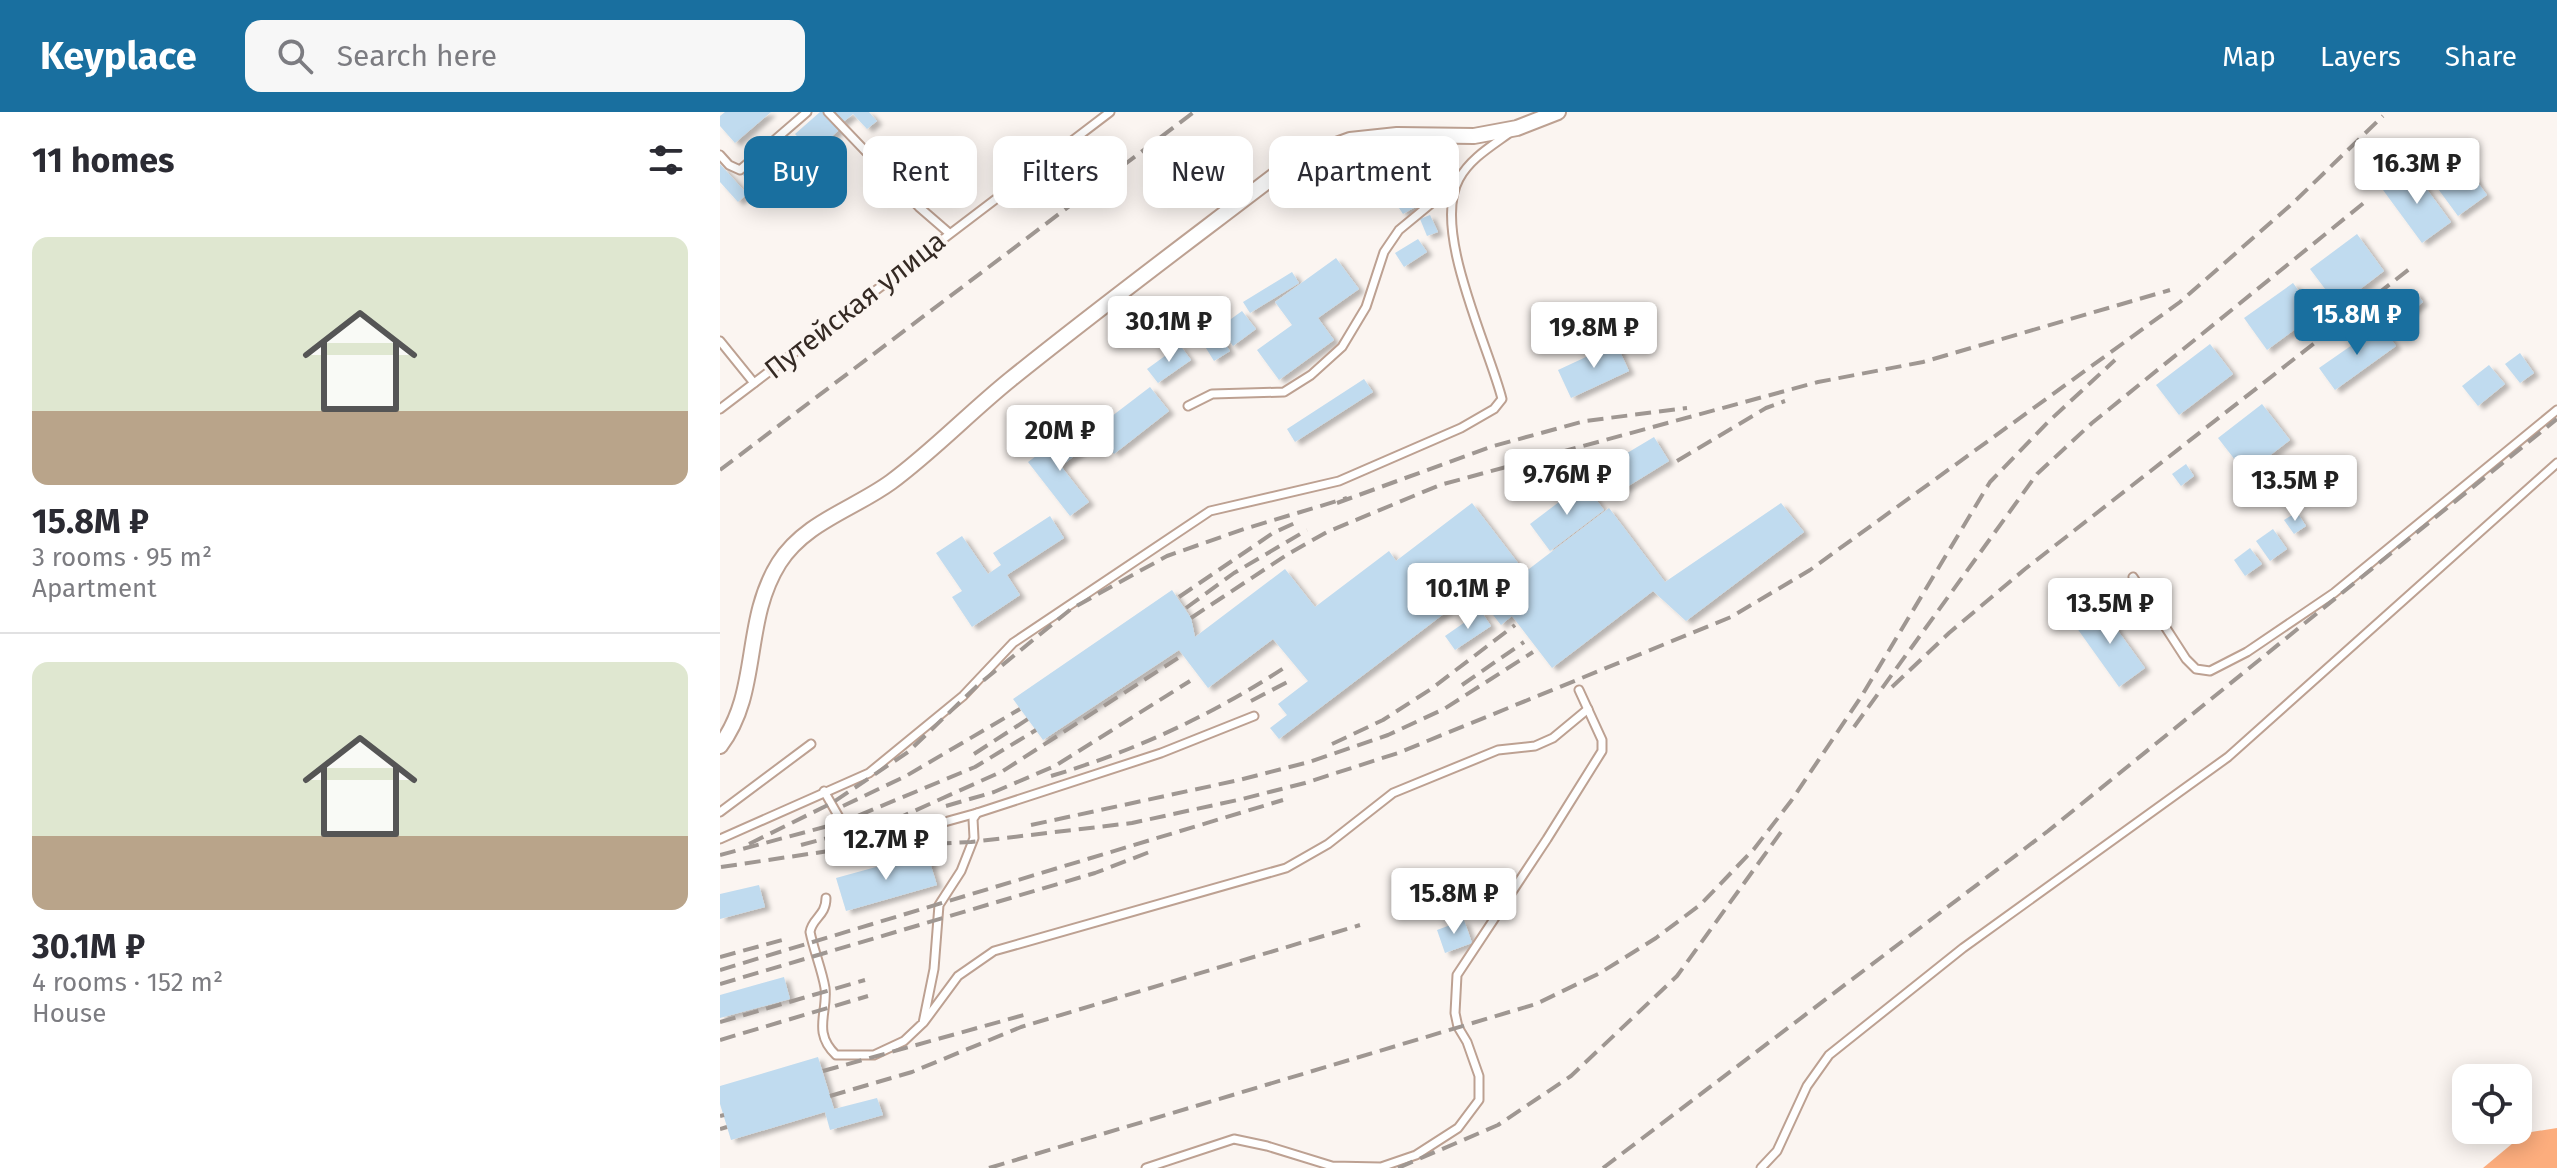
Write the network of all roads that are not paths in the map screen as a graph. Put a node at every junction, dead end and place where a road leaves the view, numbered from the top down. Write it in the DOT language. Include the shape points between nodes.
graph roads {
  1 [pos="807,112"];
  2 [pos="828,112"];
  3 [pos="1110,112"];
  4 [pos="1558,112"];
  5 [pos="1517,128"];
  6 [pos="720,155"];
  7 [pos="1459,179"];
  8 [pos="1426,208"];
  9 [pos="1452,208"];
  10 [pos="949,233"];
  11 [pos="720,341"];
  12 [pos="754,383"];
  13 [pos="1188,406"];
  14 [pos="720,409"];
  15 [pos="2557,410"];
  16 [pos="2557,463"];
  17 [pos="2133,577"];
  18 [pos="1579,690"];
  19 [pos="1588,709"];
  20 [pos="1254,716"];
  21 [pos="811,744"];
  22 [pos="720,746"];
  23 [pos="824,791"];
  24 [pos="720,812"];
  25 [pos="977,813"];
  26 [pos="720,839"];
  27 [pos="826,898"];
  28 [pos="923,1023"];
  29 [pos="1146,1168"];
  30 [pos="1761,1168"];
  1 -- 6 [label="lane" via="740,170"];
  2 -- 10 [label="lane"];
  3 -- 10 [label="lane, Путейская улица"];
  4 -- 5 [label="street"];
  5 -- 7 [label="lane" via="1473,160"];
  5 -- 22 [label="street" via="1474,136 1350,140 1295,160 1009,380 891,482 798,541 779,564 757,612 743,706"];
  8 -- 13 [label="lane" via="1399,230 1384,252 1366,307 1342,347 1311,375 1284,392 1212,394"];
  9 -- 23 [label="lane" via="1471,315 1502,399 1494,409 1339,481 1210,511 1013,643 963,696 869,773"];
  10 -- 12 [label="lane, Путейская улица"];
  11 -- 12 [label="lane, Путейская улица"];
  12 -- 14 [label="lane, Путейская улица"];
  15 -- 17 [label="lane" via="2334,593 2210,671 2196,669 2186,659"];
  16 -- 30 [label="lane" via="2228,757 1963,948 1829,1055 1807,1086 1777,1151"];
  18 -- 19 [label="lane"];
  19 -- 28 [label="lane" via="1535,746 1498,750 1393,793 1328,844 1286,868 994,951 958,976"];
  19 -- 29 [label="lane" via="1602,751 1457,975 1458,1027 1479,1076 1479,1100 1458,1128 1416,1155 1381,1167 1332,1166 1234,1139"];
  20 -- 25 [label="lane" via="1161,753"];
  21 -- 24 [label="lane"];
  23 -- 25 [label="lane" via="848,833 883,839"];
  23 -- 26 [label="lane"];
  25 -- 28 [label="lane" via="969,855 939,905"];
  27 -- 28 [label="lane" via="822,916 810,932 825,991 823,1028 832,1051 874,1055 904,1041"];
}
